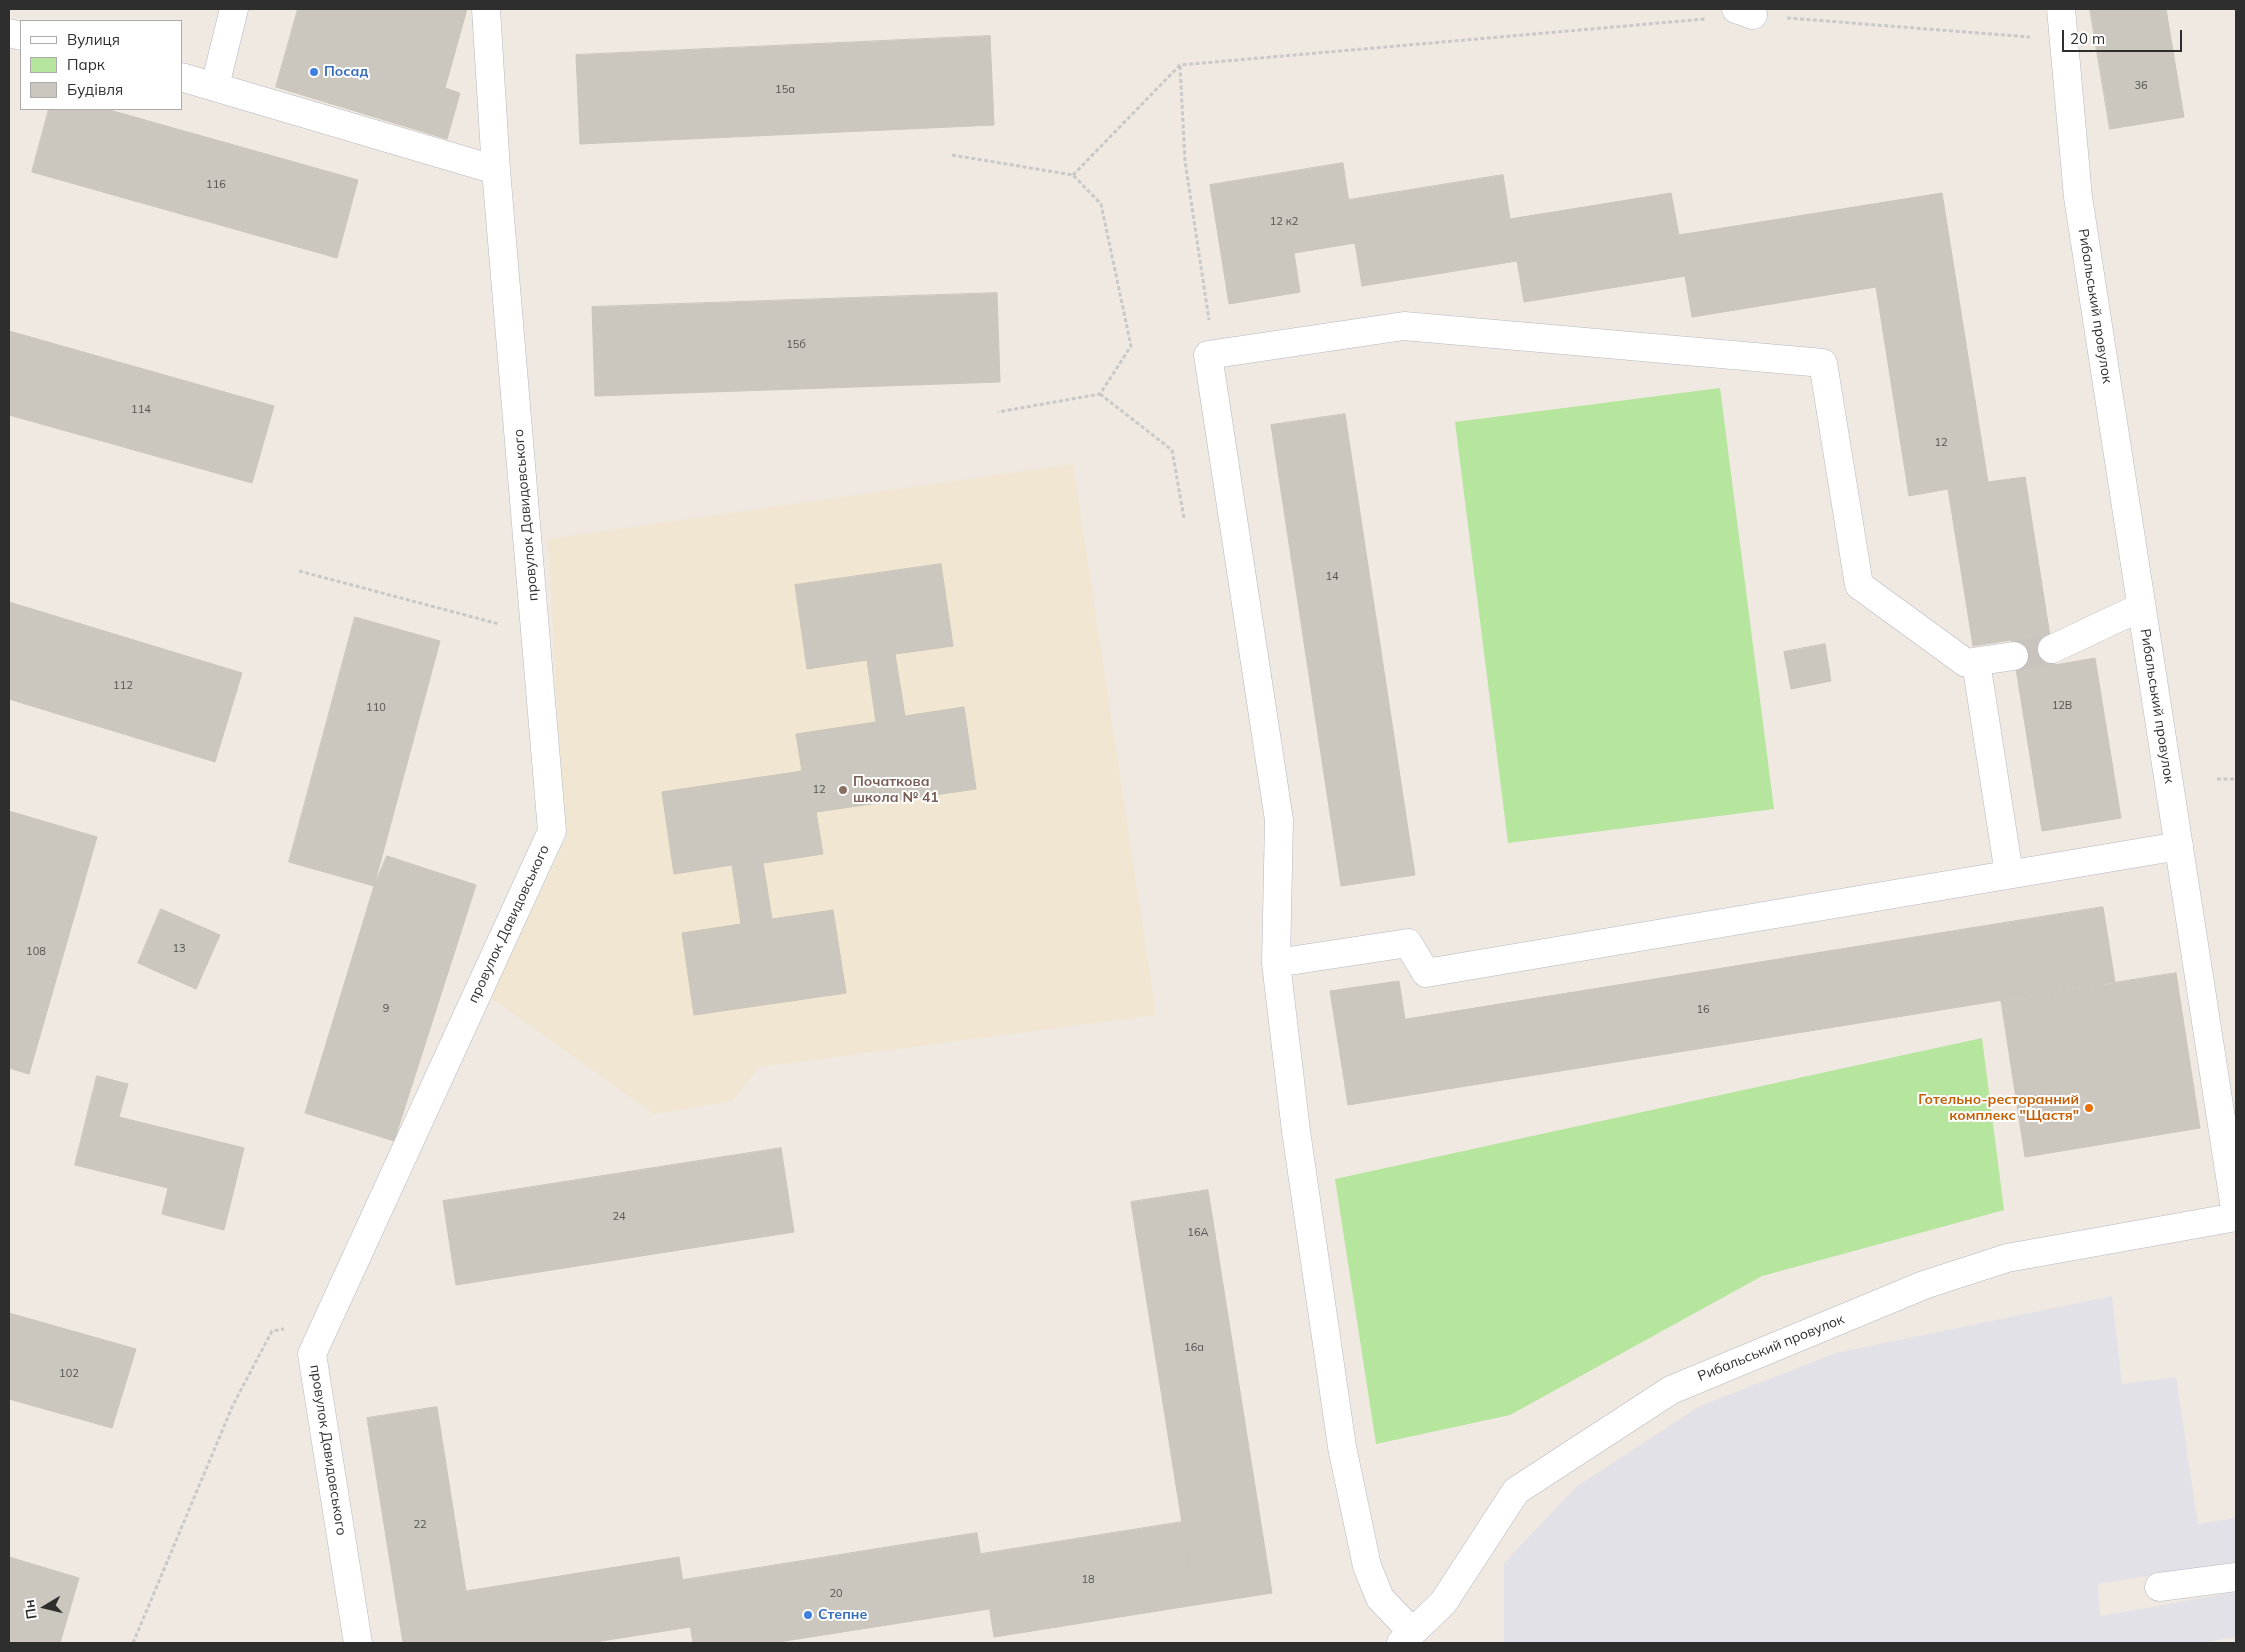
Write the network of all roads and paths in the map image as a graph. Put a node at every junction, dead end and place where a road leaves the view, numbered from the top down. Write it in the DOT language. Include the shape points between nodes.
graph roads {
  1 [pos="234,9"];
  2 [pos="486,9"];
  3 [pos="2061,9"];
  4 [pos="1744,12"];
  5 [pos="2065,40"];
  6 [pos="1180,65"];
  7 [pos="182,77"];
  8 [pos="215,86"];
  9 [pos="952,155"];
  10 [pos="496,170"];
  11 [pos="1073,175"];
  12 [pos="1228,352"];
  13 [pos="1100,394"];
  14 [pos="998,412"];
  15 [pos="1184,518"];
  16 [pos="299,571"];
  17 [pos="2141,607"];
  18 [pos="536,634"];
  19 [pos="2052,649"];
  20 [pos="2014,656"];
  21 [pos="1976,662"];
  22 [pos="2217,779"];
  23 [pos="2236,779"];
  24 [pos="2179,846"];
  25 [pos="2009,874"];
  26 [pos="1276,963"];
  27 [pos="2236,1216"];
  28 [pos="328,1320"];
  29 [pos="2236,1577"];
  30 [pos="2158,1587"];
  31 [pos="1406,1638"];
  32 [pos="133,1643"];
  33 [pos="358,1643"];
  1 -- 8 [label="street"];
  2 -- 10 [label="street, провулок Давидовського"];
  3 -- 5 [label="street, Рибальський провулок"];
  4 -- 5 [label="path"];
  4 -- 6 [label="path"];
  5 -- 17 [label="street, Рибальський провулок" via="2078,196"];
  6 -- 11 [label="path"];
  6 -- 12 [label="path" via="1185,161 1208,319"];
  7 -- 8 [label="street"];
  8 -- 10 [label="street"];
  9 -- 11 [label="path"];
  10 -- 18 [label="street, провулок Давидовського"];
  11 -- 13 [label="path" via="1102,204 1131,346"];
  12 -- 21 [label="street" via="1404,326 1823,363 1858,585 1966,663"];
  12 -- 26 [label="street" via="1208,355 1279,820"];
  13 -- 14 [label="path"];
  13 -- 15 [label="path" via="1172,450"];
  16 -- 18 [label="path"];
  17 -- 19 [label="street"];
  17 -- 24 [label="street, Рибальський провулок"];
  18 -- 28 [label="street, провулок Давидовського" via="552,831"];
  20 -- 21 [label="street"];
  21 -- 25 [label="street"];
  22 -- 23 [label="path"];
  24 -- 25 [label="street"];
  24 -- 27 [label="street, Рибальський провулок"];
  25 -- 26 [label="street" via="1426,973 1408,943"];
  26 -- 31 [label="street" via="1296,1131 1342,1447 1367,1566 1380,1598"];
  27 -- 31 [label="street, Рибальський провулок" via="2007,1258 1924,1285 1671,1390 1516,1491 1443,1603"];
  28 -- 32 [label="path" via="272,1332 233,1405"];
  28 -- 33 [label="street, провулок Давидовського" via="312,1354"];
  29 -- 30 [label="street"];
}
